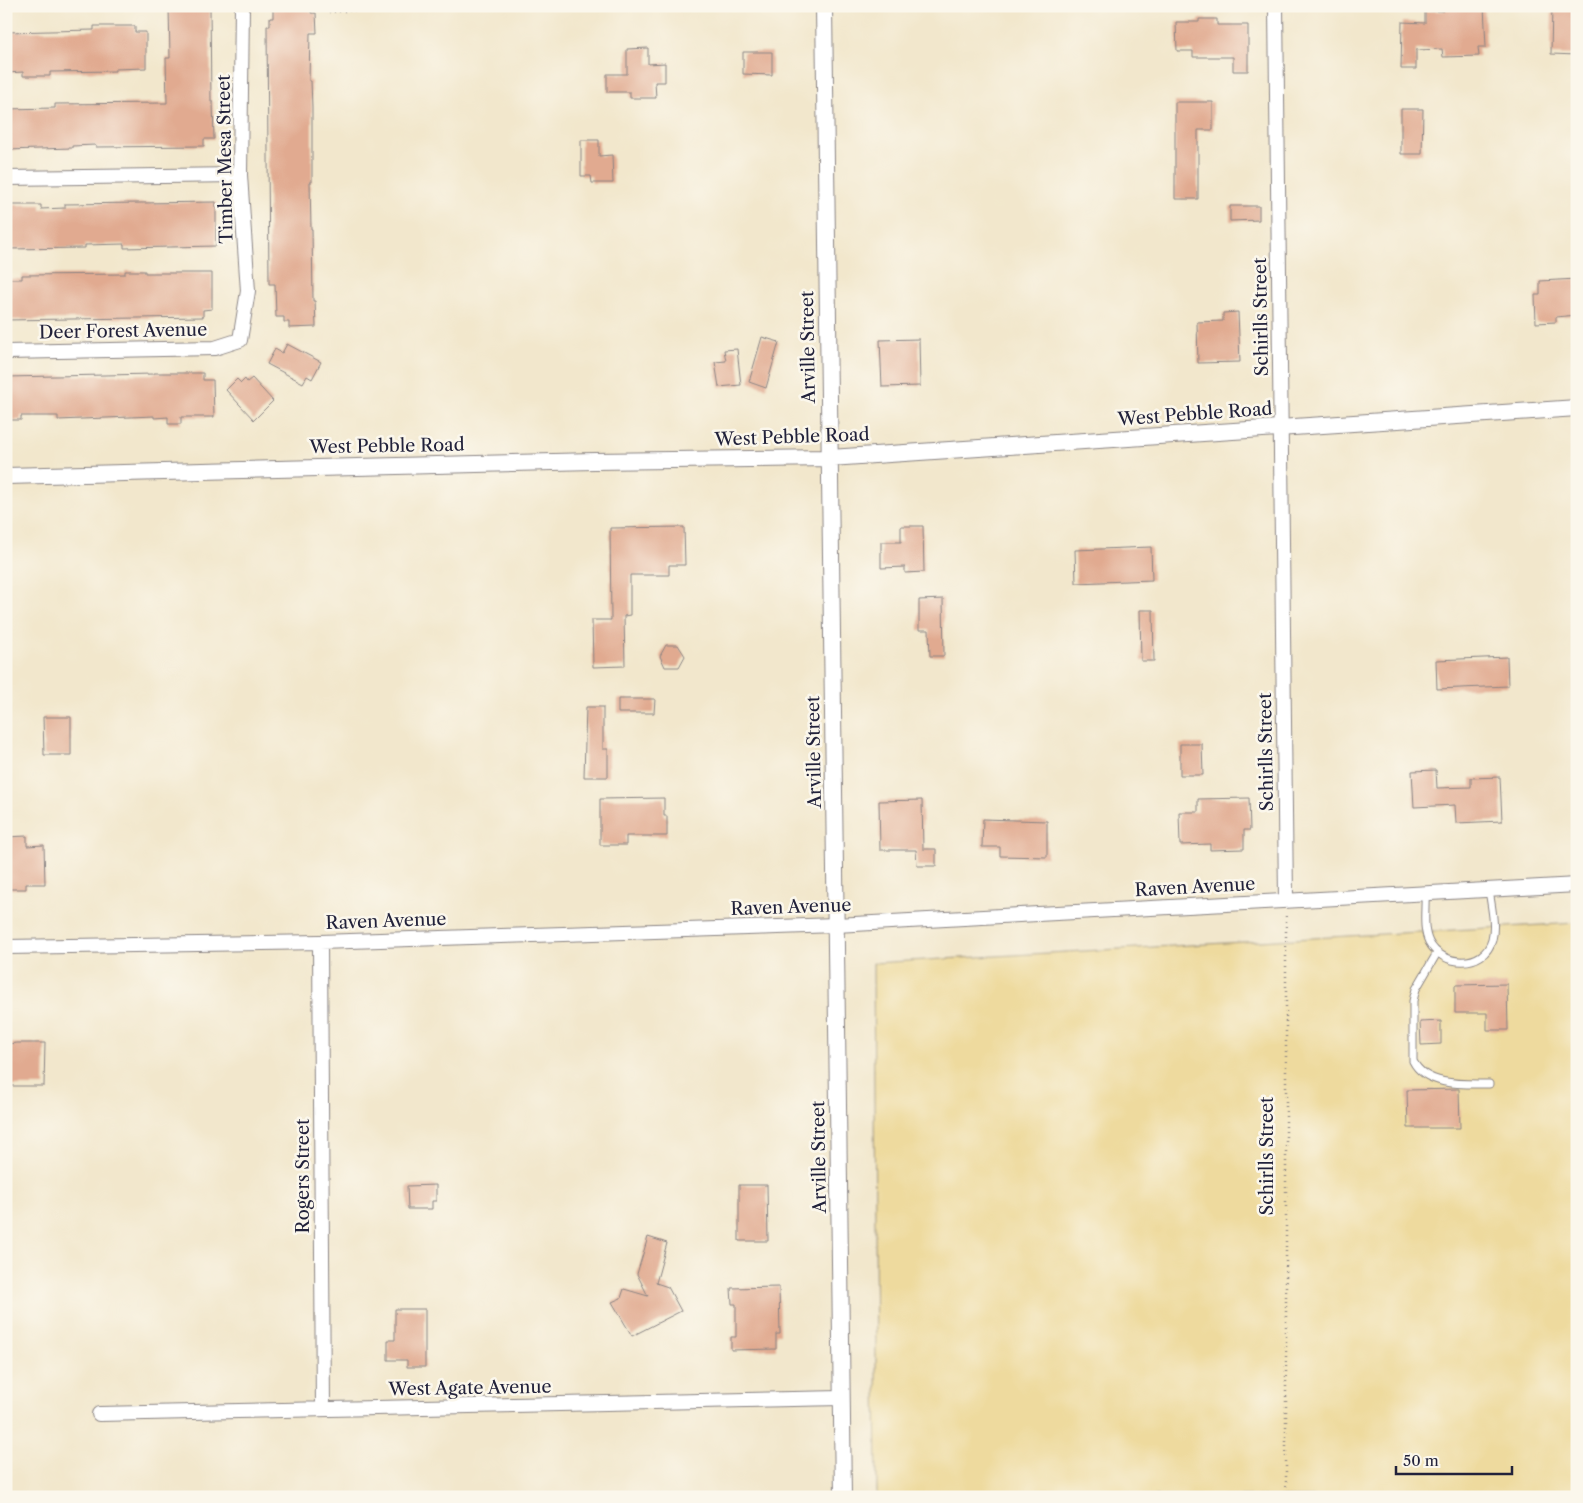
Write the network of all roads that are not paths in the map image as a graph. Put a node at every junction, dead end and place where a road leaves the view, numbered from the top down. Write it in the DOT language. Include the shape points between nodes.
graph roads {
  1 [pos="242,6"];
  2 [pos="824,6"];
  3 [pos="1276,6"];
  4 [pos="240,175"];
  5 [pos="6,178"];
  6 [pos="240,340"];
  7 [pos="6,352"];
  8 [pos="1577,408"];
  9 [pos="1281,428"];
  10 [pos="830,458"];
  11 [pos="6,476"];
  12 [pos="1577,886"];
  13 [pos="1489,890"];
  14 [pos="1425,893"];
  15 [pos="1286,900"];
  16 [pos="836,925"];
  17 [pos="320,942"];
  18 [pos="6,947"];
  19 [pos="1437,953"];
  20 [pos="1489,1084"];
  21 [pos="842,1398"];
  22 [pos="323,1410"];
  23 [pos="99,1414"];
  24 [pos="843,1497"];
  1 -- 4 [label="street, Timber Mesa Street"];
  2 -- 10 [label="street, Arville Street"];
  3 -- 9 [label="street, Schirlls Street"];
  4 -- 5 [label="street"];
  4 -- 6 [label="street, Timber Mesa Street" via="248,291"];
  6 -- 7 [label="street, Deer Forest Avenue" via="215,348"];
  8 -- 9 [label="street, West Pebble Road"];
  9 -- 10 [label="street, West Pebble Road"];
  9 -- 15 [label="street, Schirlls Street"];
  10 -- 11 [label="street, West Pebble Road"];
  10 -- 16 [label="street, Arville Street"];
  12 -- 13 [label="street, Raven Avenue"];
  13 -- 14 [label="street, Raven Avenue"];
  13 -- 19 [label="lane" via="1493,932 1487,950 1479,957 1460,962 1447,960"];
  14 -- 15 [label="street, Raven Avenue"];
  14 -- 19 [label="lane" via="1427,937"];
  15 -- 16 [label="street, Raven Avenue"];
  16 -- 17 [label="street, Raven Avenue"];
  16 -- 21 [label="street, Arville Street"];
  17 -- 18 [label="street, Raven Avenue"];
  17 -- 22 [label="street, Rogers Street"];
  19 -- 20 [label="lane" via="1419,982 1413,1001 1413,1061 1424,1074 1439,1080"];
  21 -- 22 [label="street, West Agate Avenue"];
  21 -- 24 [label="street, Arville Street"];
  22 -- 23 [label="street, West Agate Avenue"];
}
